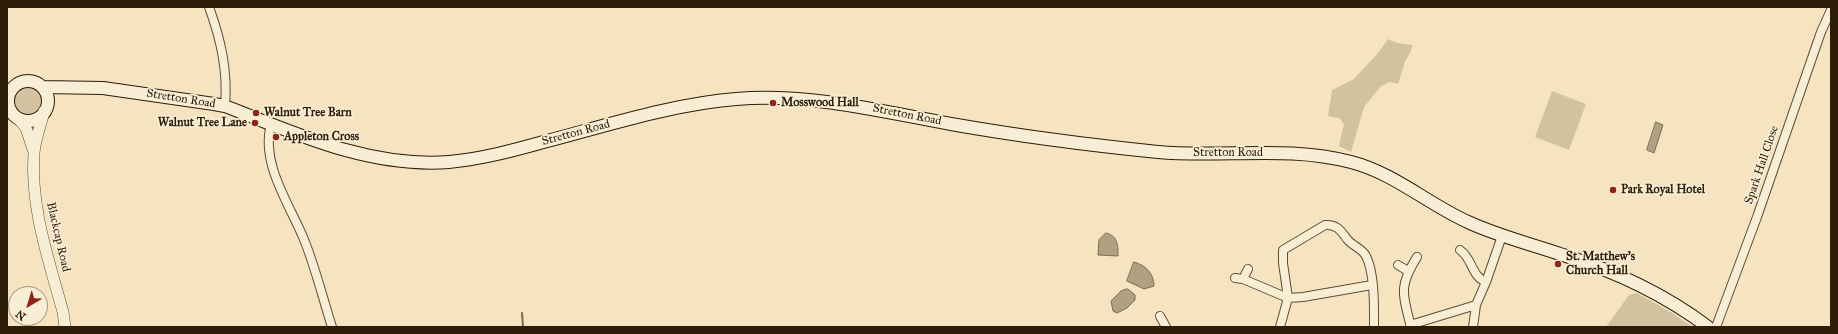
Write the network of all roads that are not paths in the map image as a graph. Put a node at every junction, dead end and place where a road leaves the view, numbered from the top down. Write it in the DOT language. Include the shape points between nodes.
graph roads {
  1 [pos="209,7"];
  2 [pos="1831,10"];
  3 [pos="11,85"];
  4 [pos="43,88"];
  5 [pos="83,88"];
  6 [pos="8,105"];
  7 [pos="225,106"];
  8 [pos="46,109"];
  9 [pos="18,118"];
  10 [pos="271,124"];
  11 [pos="34,151"];
  12 [pos="1502,236"];
  13 [pos="1460,250"];
  14 [pos="1417,258"];
  15 [pos="1398,265"];
  16 [pos="1248,269"];
  17 [pos="1408,271"];
  18 [pos="1486,282"];
  19 [pos="1372,285"];
  20 [pos="1288,298"];
  21 [pos="1476,305"];
  22 [pos="1160,316"];
  23 [pos="1410,326"];
  24 [pos="65,327"];
  25 [pos="332,327"];
  26 [pos="1166,327"];
  27 [pos="1280,327"];
  28 [pos="1374,327"];
  29 [pos="1473,327"];
  30 [pos="1708,327"];
  31 [pos="1716,327"];
  1 -- 7 [label="street" via="221,43 226,80"];
  2 -- 31 [label="street, Spark Hall Close"];
  3 -- 4 [label="main road" via="27,81"];
  3 -- 6 [label="main road"];
  4 -- 5 [label="main road, Stretton Road"];
  4 -- 8 [label="main road" via="48,100"];
  5 -- 7 [label="main road, Stretton Road" via="120,90"];
  5 -- 8 [label="main road, Stretton Road" via="60,96"];
  6 -- 9 [label="main road"];
  7 -- 10 [label="main road, Stretton Road"];
  8 -- 9 [label="main road" via="35,119"];
  8 -- 11 [label="street, Blackcap Road"];
  9 -- 11 [label="street, Blackcap Road" via="26,128"];
  10 -- 12 [label="main road, Stretton Road" via="306,139 357,154 412,162 447,162 508,152 622,121 704,103 741,98 796,98 1041,137 1163,152 1325,156 1376,171 1447,212"];
  10 -- 25 [label="street" via="268,140 272,166 305,241"];
  11 -- 24 [label="street, Blackcap Road" via="33,185"];
  12 -- 18 [label="street"];
  12 -- 30 [label="main road, Stretton Road" via="1605,270 1666,298"];
  13 -- 18 [label="street" via="1470,260 1476,276"];
  14 -- 17 [label="street"];
  15 -- 17 [label="street"];
  16 -- 20 [label="street" via="1239,278"];
  17 -- 23 [label="street" via="1403,292"];
  18 -- 21 [label="street"];
  19 -- 20 [label="street" via="1303,298"];
  19 -- 20 [label="street" via="1366,256 1337,226 1325,225 1283,250"];
  19 -- 28 [label="street"];
  20 -- 27 [label="street"];
  21 -- 23 [label="street"];
  21 -- 29 [label="street"];
  22 -- 26 [label="street"];
}
